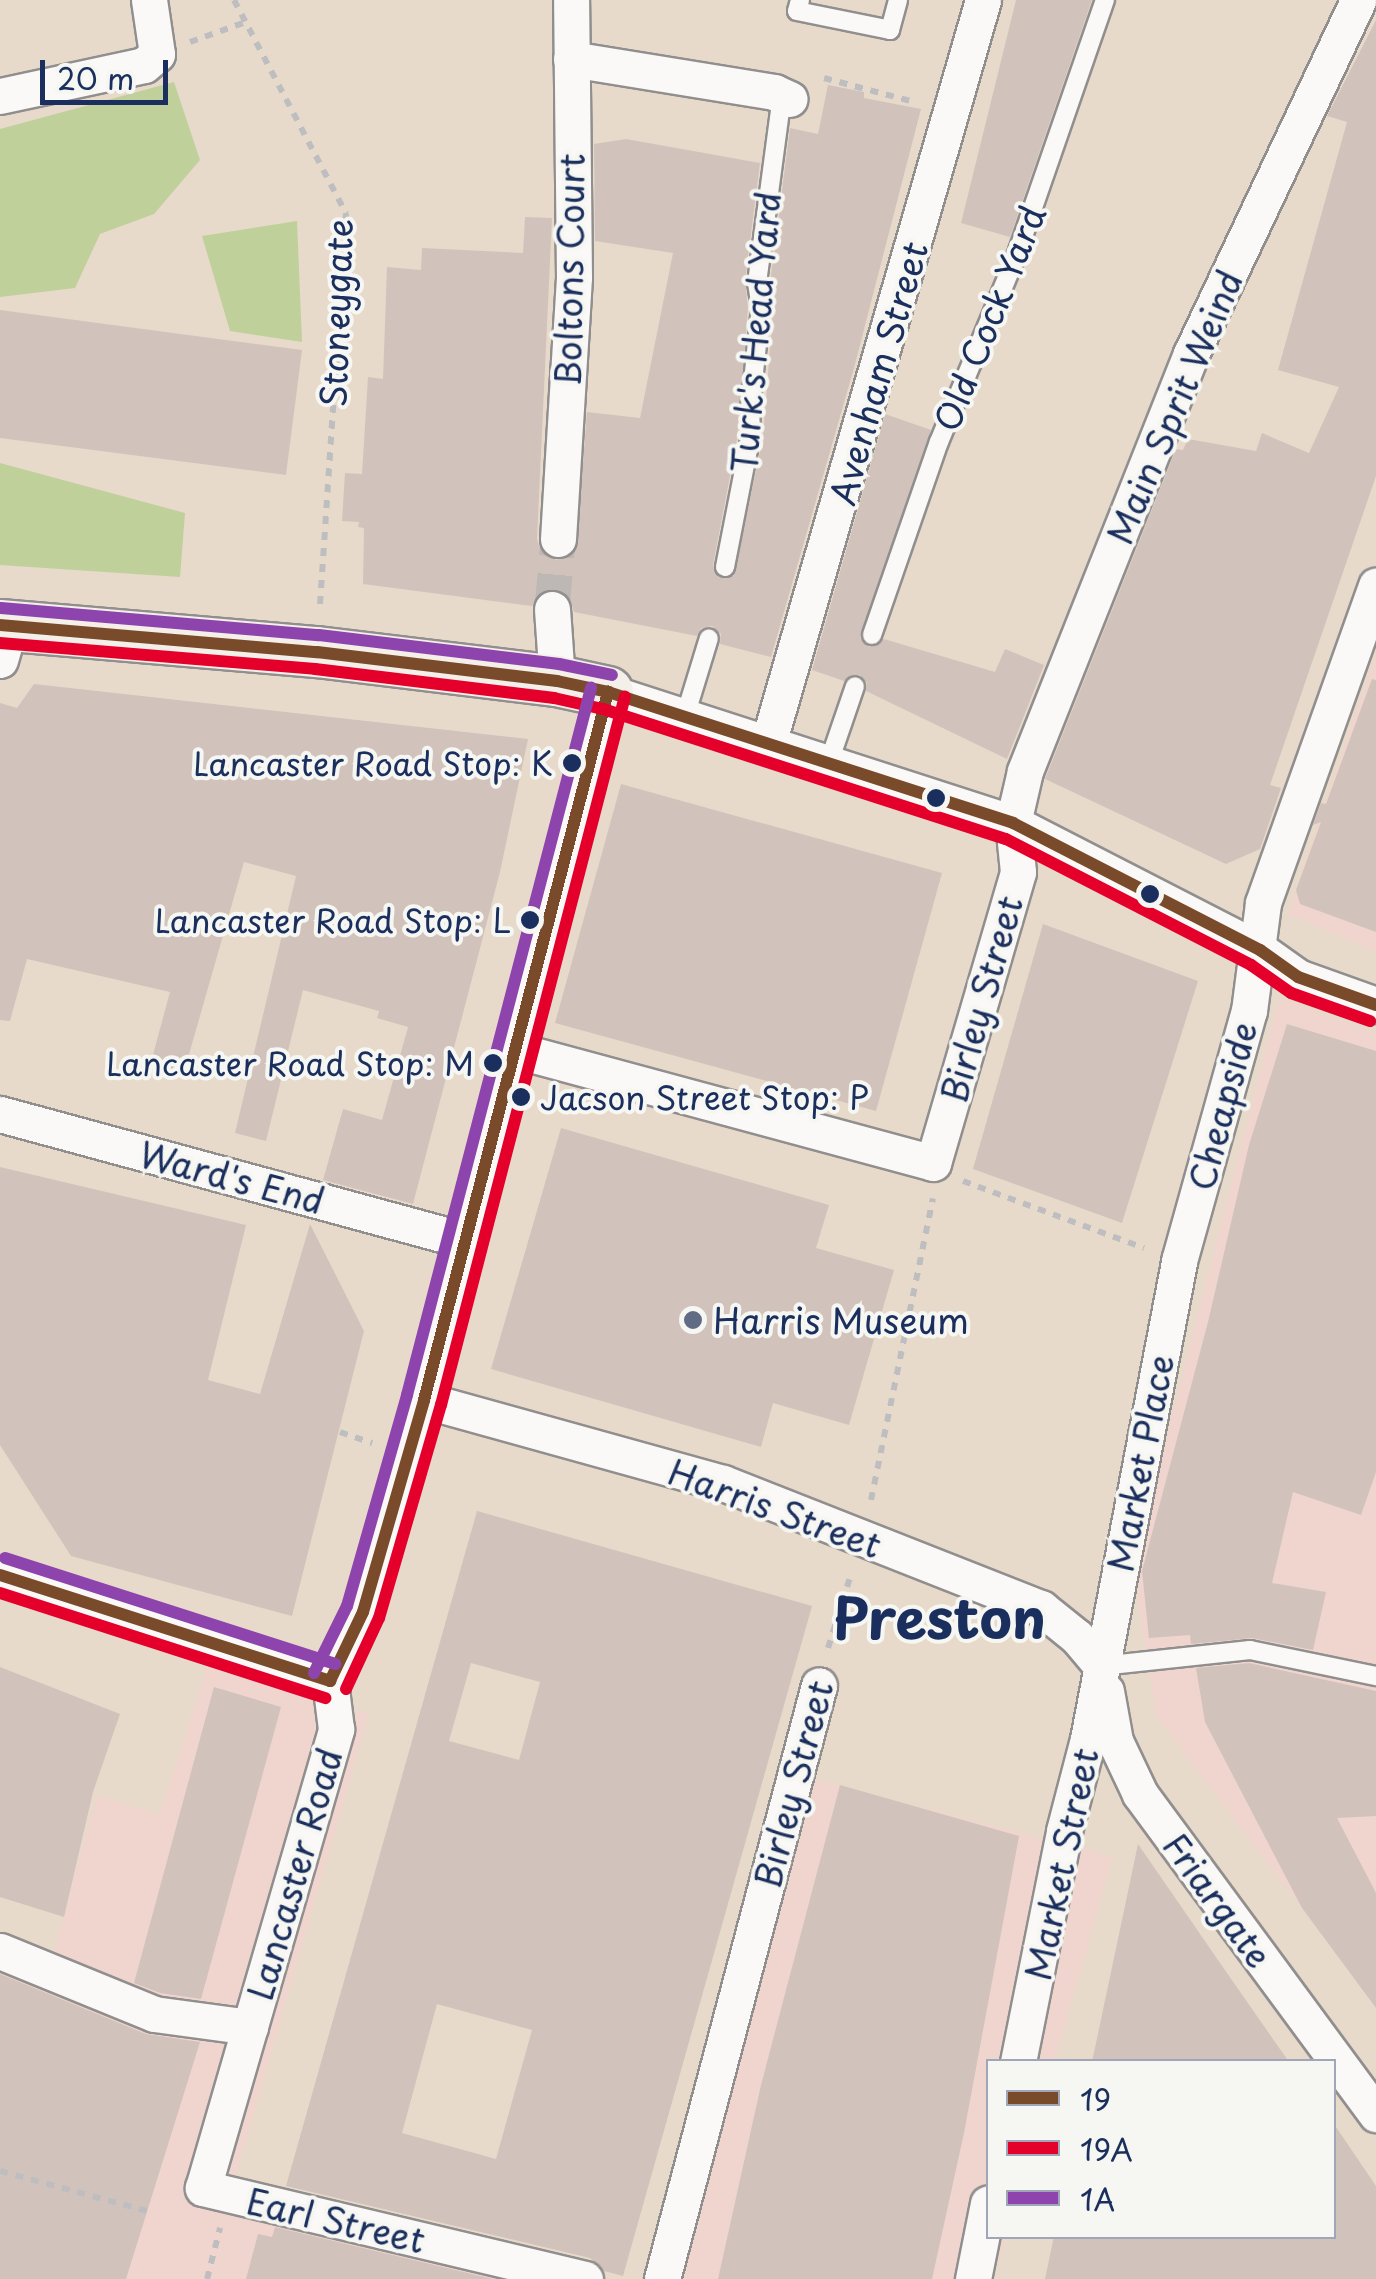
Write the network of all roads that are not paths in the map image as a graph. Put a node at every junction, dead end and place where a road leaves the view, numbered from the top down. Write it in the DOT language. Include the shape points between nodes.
graph roads {
  1 [pos="149,0"];
  2 [pos="571,0"];
  3 [pos="800,0"];
  4 [pos="898,0"];
  5 [pos="983,0"];
  6 [pos="1105,0"];
  7 [pos="1358,0"];
  8 [pos="572,59"];
  9 [pos="0,96"];
  10 [pos="786,98"];
  11 [pos="558,539"];
  12 [pos="725,567"];
  13 [pos="1376,585"];
  14 [pos="552,610"];
  15 [pos="872,635"];
  16 [pos="3,637"];
  17 [pos="708,638"];
  18 [pos="557,681"];
  19 [pos="855,686"];
  20 [pos="608,692"];
  21 [pos="686,714"];
  22 [pos="768,744"];
  23 [pos="829,762"];
  24 [pos="1013,823"];
  25 [pos="1260,950"];
  26 [pos="1376,1005"];
  27 [pos="514,1050"];
  28 [pos="0,1114"];
  29 [pos="464,1240"];
  30 [pos="1179,1261"];
  31 [pos="424,1400"];
  32 [pos="0,1575"];
  33 [pos="1102,1666"];
  34 [pos="1376,1676"];
  35 [pos="330,1681"];
  36 [pos="819,1684"];
  37 [pos="0,1952"];
  38 [pos="250,2027"];
  39 [pos="1019,2059"];
  40 [pos="1335,2059"];
  41 [pos="1336,2060"];
  42 [pos="1376,2114"];
  43 [pos="203,2188"];
  44 [pos="986,2212"];
  45 [pos="585,2279"];
  46 [pos="662,2279"];
  47 [pos="972,2279"];
  1 -- 9 [label="street" via="157,54 144,65"];
  2 -- 8 [label="street, Boltons Court"];
  3 -- 4 [label="lane" via="796,11 890,30"];
  5 -- 22 [label="street, Avenham Street"];
  6 -- 15 [label="lane, Old Cock Yard"];
  7 -- 24 [label="street, Main Sprit Weind" via="1192,354 1025,772"];
  8 -- 10 [label="street"];
  8 -- 11 [label="street, Boltons Court" via="574,296"];
  10 -- 12 [label="lane, Turk's Head Yard" via="758,283 751,435"];
  13 -- 25 [label="street, Cheapside" via="1263,902"];
  14 -- 18 [label="street"];
  16 -- 18 [label="street" via="317,652"];
  17 -- 21 [label="lane"];
  18 -- 20 [label="street"];
  19 -- 23 [label="lane"];
  20 -- 21 [label="street"];
  20 -- 27 [label="street"];
  21 -- 22 [label="street"];
  22 -- 23 [label="street"];
  23 -- 24 [label="street"];
  24 -- 25 [label="street"];
  24 -- 27 [label="street, Birley Street" via="1018,872 933,1163"];
  25 -- 26 [label="street" via="1298,977"];
  25 -- 30 [label="street, Cheapside"];
  27 -- 29 [label="street"];
  28 -- 29 [label="street, Ward's End"];
  29 -- 31 [label="street"];
  30 -- 33 [label="street, Market Place"];
  31 -- 33 [label="street, Harris Street" via="723,1483 1041,1608"];
  31 -- 35 [label="street" via="363,1612"];
  32 -- 35 [label="street"];
  33 -- 34 [label="lane" via="1250,1650"];
  33 -- 39 [label="street, Market Street"];
  33 -- 40 [label="street, Friargate" via="1115,1742 1140,1794"];
  35 -- 38 [label="street, Lancaster Road" via="336,1729"];
  36 -- 46 [label="street, Birley Street"];
  37 -- 38 [label="street" via="154,2014"];
  38 -- 43 [label="street, Lancaster Road"];
  41 -- 42 [label="street, Friargate"];
  43 -- 45 [label="street, Earl Street"];
  44 -- 47 [label="street"];
}
